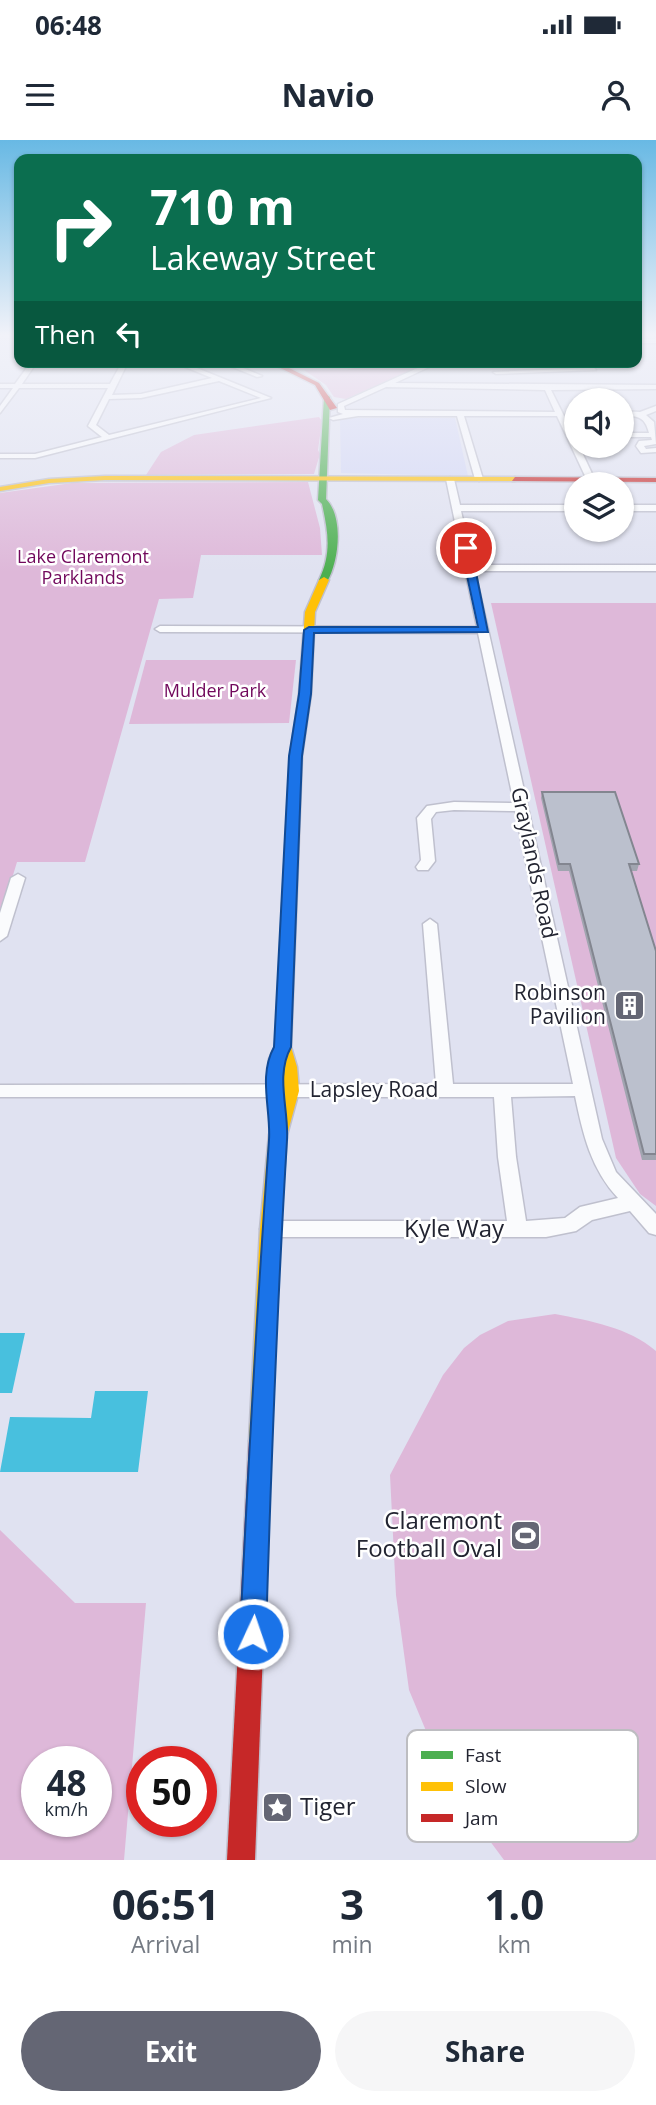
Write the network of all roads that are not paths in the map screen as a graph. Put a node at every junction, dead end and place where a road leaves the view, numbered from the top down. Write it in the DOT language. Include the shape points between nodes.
graph roads {
  1 [pos="98,413"];
  2 [pos="209,413"];
  3 [pos="331,413"];
  4 [pos="352,413"];
  5 [pos="358,414"];
  6 [pos="460,414"];
  7 [pos="561,414"];
  8 [pos="634,414"];
  9 [pos="641,414"];
  10 [pos="331,420"];
  11 [pos="634,437"];
  12 [pos="110,439"];
  13 [pos="655,440"];
  14 [pos="656,450"];
  15 [pos="0,456"];
  16 [pos="587,472"];
  17 [pos="327,479"];
  18 [pos="450,479"];
  19 [pos="479,479"];
  20 [pos="564,480"];
  21 [pos="634,480"];
  22 [pos="656,480"];
  23 [pos="0,490"];
  24 [pos="457,508"];
  25 [pos="564,508"];
  26 [pos="634,508"];
  27 [pos="656,508"];
  28 [pos="471,568"];
  29 [pos="656,568"];
  30 [pos="160,629"];
  31 [pos="309,630"];
  32 [pos="484,630"];
  33 [pos="522,807"];
  34 [pos="423,867"];
  35 [pos="18,878"];
  36 [pos="430,924"];
  37 [pos="0,936"];
  38 [pos="281,1089"];
  39 [pos="445,1090"];
  40 [pos="502,1090"];
  41 [pos="580,1090"];
  42 [pos="0,1091"];
  43 [pos="632,1203"];
  44 [pos="656,1227"];
  45 [pos="270,1229"];
  46 [pos="517,1229"];
  47 [pos="241,1860"];
  1 -- 12 [label="street" via="92,426"];
  2 -- 12 [label="street"];
  3 -- 10 [label="main road"];
  4 -- 5 [label="street"];
  5 -- 6 [label="street"];
  5 -- 10 [label="street"];
  6 -- 7 [label="street"];
  6 -- 19 [label="street"];
  7 -- 16 [label="street"];
  8 -- 9 [label="street"];
  9 -- 13 [label="street" via="650,422"];
  10 -- 17 [label="main road"];
  11 -- 13 [label="street"];
  12 -- 15 [label="street" via="35,456"];
  13 -- 14 [label="street" via="640,446 644,451"];
  17 -- 18 [label="main road"];
  17 -- 23 [label="main road" via="77,479"];
  17 -- 31 [label="main road" via="330,500 326,503 336,547 313,599"];
  18 -- 19 [label="main road"];
  18 -- 24 [label="street, Graylands Road"];
  19 -- 20 [label="main road"];
  21 -- 22 [label="main road"];
  24 -- 25 [label="street"];
  24 -- 28 [label="street, Graylands Road"];
  26 -- 27 [label="street"];
  28 -- 29 [label="street"];
  28 -- 32 [label="street, Graylands Road"];
  30 -- 31 [label="street"];
  31 -- 32 [label="street"];
  31 -- 38 [label="main road" via="296,756 283,1047 289,1057"];
  32 -- 33 [label="street, Graylands Road"];
  33 -- 34 [label="street" via="432,809 424,818 428,861"];
  33 -- 41 [label="street, Graylands Road"];
  35 -- 37 [label="street"];
  36 -- 39 [label="street"];
  38 -- 39 [label="street, Lapsley Road"];
  38 -- 42 [label="street, Lapsley Road"];
  38 -- 45 [label="main road" via="285,1123 278,1135"];
  39 -- 40 [label="street, Lapsley Road"];
  40 -- 41 [label="street, Lapsley Road"];
  40 -- 46 [label="street"];
  41 -- 43 [label="street, Graylands Road" via="609,1176"];
  43 -- 44 [label="street, Graylands Road"];
  43 -- 46 [label="street, Kyle Way" via="587,1213 569,1225"];
  45 -- 46 [label="street, Kyle Way"];
  45 -- 47 [label="main road"];
}
